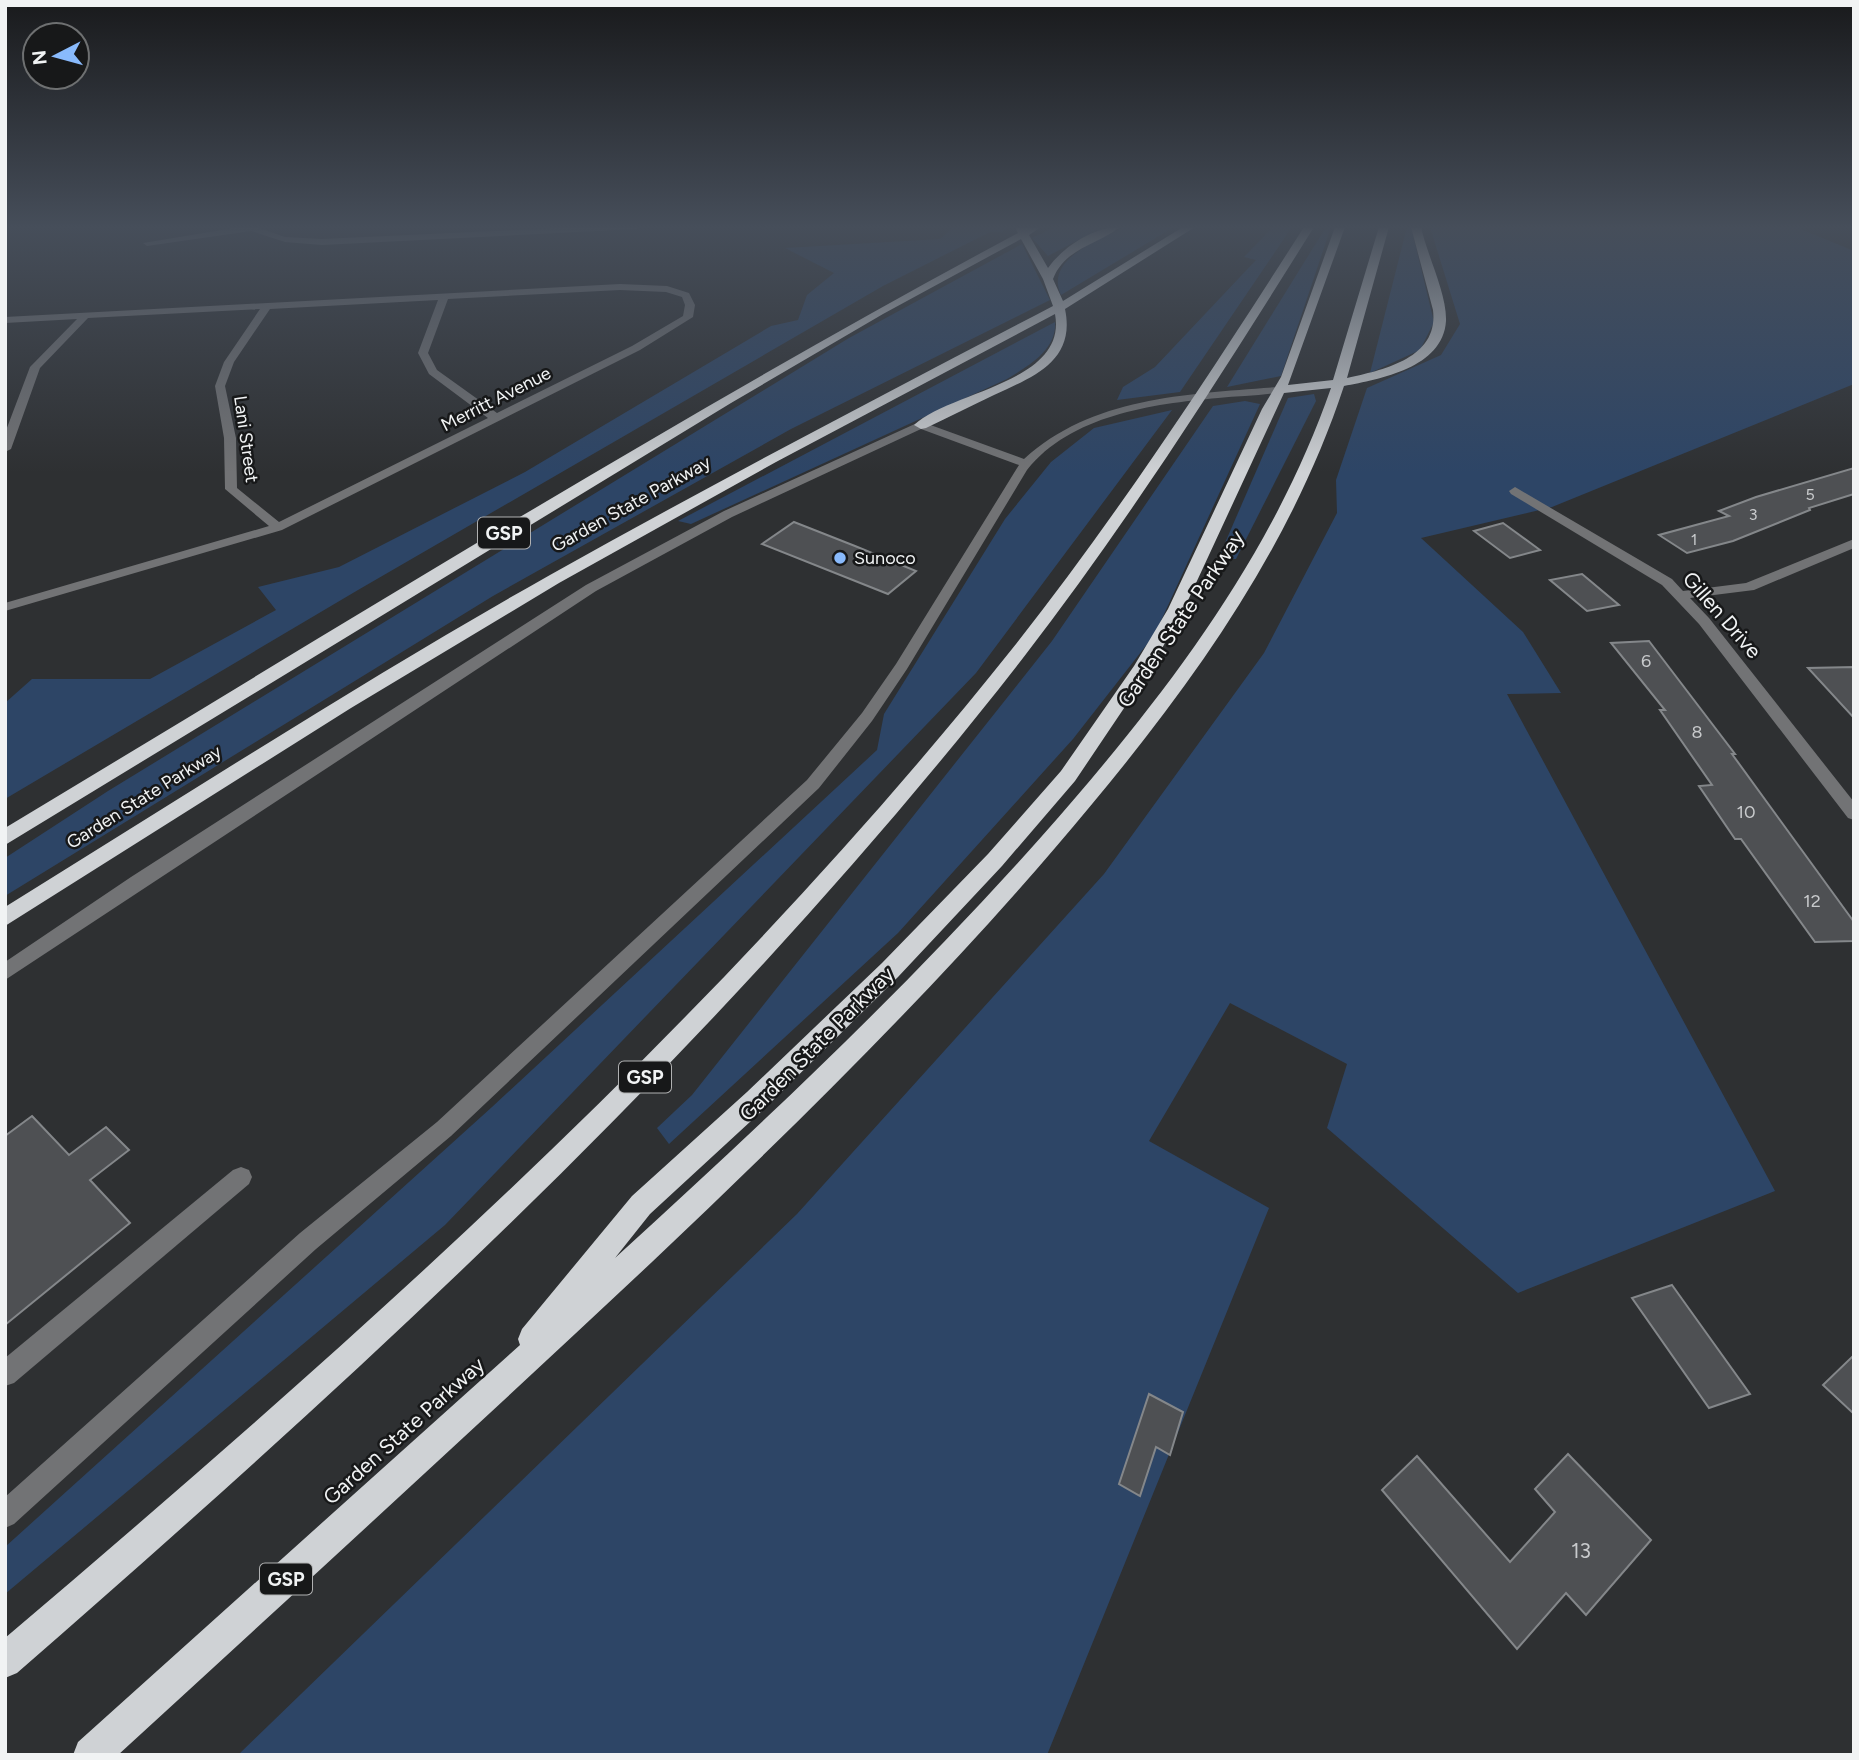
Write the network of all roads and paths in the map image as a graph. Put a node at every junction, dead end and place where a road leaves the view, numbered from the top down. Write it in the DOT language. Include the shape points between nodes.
graph roads {
  1 [pos="204,309"];
  2 [pos="265,309"];
  3 [pos="439,309"];
  4 [pos="689,309"];
  5 [pos="888,309"];
  6 [pos="1054,309"];
  7 [pos="1060,309"];
  8 [pos="1257,309"];
  9 [pos="1311,309"];
  10 [pos="1361,309"];
  11 [pos="1437,309"];
  12 [pos="86,315"];
  13 [pos="5,320"];
  14 [pos="1278,390"];
  15 [pos="497,419"];
  16 [pos="921,425"];
  17 [pos="5,449"];
  18 [pos="1026,464"];
  19 [pos="1515,491"];
  20 [pos="278,527"];
  21 [pos="1854,543"];
  22 [pos="1679,595"];
  23 [pos="5,607"];
  24 [pos="1854,814"];
  25 [pos="5,838"];
  26 [pos="5,918"];
  27 [pos="5,972"];
  28 [pos="241,1177"];
  29 [pos="5,1374"];
  30 [pos="480,1402"];
  31 [pos="5,1515"];
  32 [pos="5,1661"];
  33 [pos="91,1755"];
  1 -- 12 [label="street, Merritt Avenue"];
  2 -- 20 [label="street, Lani Street" via="229,362 220,386 230,438 231,489"];
  3 -- 15 [label="street" via="423,353 433,372"];
  4 -- 15 [label="street, Merritt Avenue" via="688,317 668,331"];
  5 -- 25 [label="highway, Garden State Parkway / GSP" via="737,394"];
  6 -- 26 [label="highway, Garden State Parkway" via="553,580 345,704"];
  7 -- 16 [label="highway" via="1063,326 1059,345 1035,372"];
  8 -- 32 [label="highway, GSP" via="1201,398 1063,594 990,688 822,887 684,1038 410,1303"];
  9 -- 14 [label="highway"];
  10 -- 30 [label="highway, Garden State Parkway / GSP" via="1317,450 1265,552 1181,680 1101,781 995,904 856,1049"];
  11 -- 14 [label="highway" via="1440,321 1435,342 1422,355 1389,371"];
  12 -- 13 [label="street, Merritt Avenue"];
  12 -- 17 [label="street" via="35,367"];
  14 -- 18 [label="street" via="1121,411 1064,434"];
  14 -- 30 [label="highway" via="1160,639 1068,776 890,970 641,1205"];
  15 -- 20 [label="street, Merritt Avenue"];
  16 -- 18 [label="street"];
  16 -- 27 [label="street" via="728,514 591,588"];
  18 -- 31 [label="street" via="902,666 813,784 444,1129 307,1241"];
  19 -- 22 [label="street, Gillen Drive" via="1667,582"];
  20 -- 23 [label="street, Merritt Avenue"];
  21 -- 22 [label="street" via="1749,587"];
  22 -- 24 [label="street, Gillen Drive"];
  28 -- 29 [label="street"];
  30 -- 33 [label="highway, Garden State Parkway / GSP"];
}
